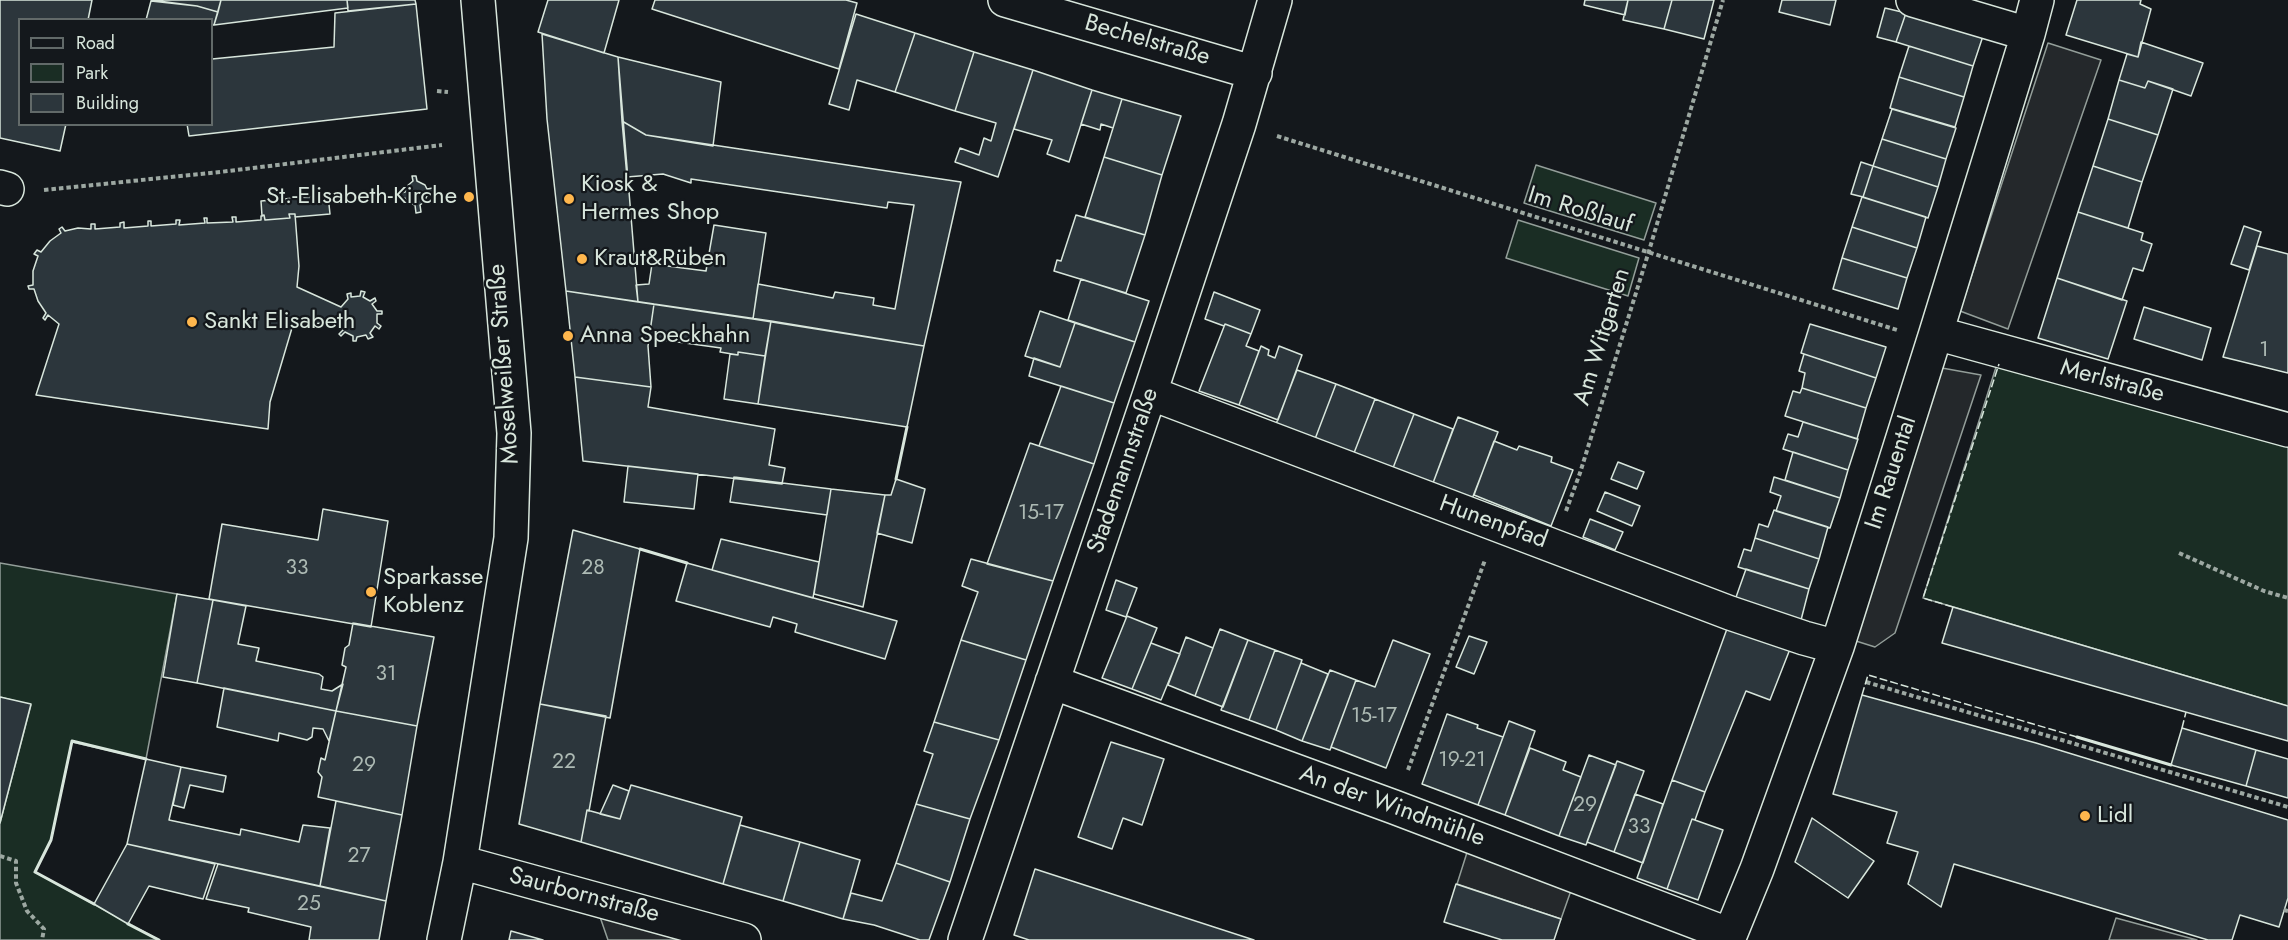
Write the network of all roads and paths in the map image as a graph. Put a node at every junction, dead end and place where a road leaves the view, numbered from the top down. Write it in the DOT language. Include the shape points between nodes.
graph roads {
  1 [pos="478,0"];
  2 [pos="1005,0"];
  3 [pos="1275,0"];
  4 [pos="1723,0"];
  5 [pos="1913,0"];
  6 [pos="2037,0"];
  7 [pos="2028,34"];
  8 [pos="1255,73"];
  9 [pos="1239,124"];
  10 [pos="442,145"];
  11 [pos="4,188"];
  12 [pos="1649,251"];
  13 [pos="1903,332"];
  14 [pos="1936,333"];
  15 [pos="1150,393"];
  16 [pos="2288,430"];
  17 [pos="1498,526"];
  18 [pos="1552,545"];
  19 [pos="2179,553"];
  20 [pos="2288,598"];
  21 [pos="1837,647"];
  22 [pos="1861,680"];
  23 [pos="1052,682"];
  24 [pos="1394,807"];
  25 [pos="2288,807"];
  26 [pos="0,856"];
  27 [pos="459,862"];
  28 [pos="1729,937"];
  29 [pos="42,940"];
  30 [pos="444,940"];
  31 [pos="744,940"];
  32 [pos="965,940"];
  1 -- 27 [label="street, Moselweißer Straße" via="514,433 511,538"];
  2 -- 8 [label="street, Bechelstraße"];
  3 -- 8 [label="street, Stademannstraße"];
  4 -- 12 [label="path, Am Witgarten"];
  5 -- 7 [label="street"];
  6 -- 7 [label="street, Im Rauental"];
  7 -- 14 [label="street, Im Rauental"];
  8 -- 9 [label="street, Stademannstraße"];
  9 -- 12 [label="path, Im Roßlauf"];
  9 -- 15 [label="street, Stademannstraße"];
  10 -- 11 [label="path" via="33,191"];
  12 -- 13 [label="path, Im Roßlauf"];
  12 -- 18 [label="path, Am Witgarten" via="1581,473"];
  14 -- 16 [label="street, Merlstraße"];
  14 -- 21 [label="street, Im Rauental"];
  15 -- 17 [label="street, Hunenpfad"];
  15 -- 23 [label="street, Stademannstraße"];
  17 -- 18 [label="street, Hunenpfad"];
  17 -- 24 [label="path"];
  18 -- 21 [label="street, Hunenpfad" via="1731,613"];
  19 -- 20 [label="path"];
  21 -- 28 [label="street, Im Rauental"];
  22 -- 25 [label="path"];
  23 -- 24 [label="street, An der Windmühle"];
  23 -- 32 [label="street, Stademannstraße"];
  24 -- 28 [label="street, An der Windmühle"];
  26 -- 29 [label="path" via="16,861 16,883 27,911 44,929"];
  27 -- 30 [label="street, Moselweißer Straße"];
  27 -- 31 [label="street, Saurbornstraße"];
}
